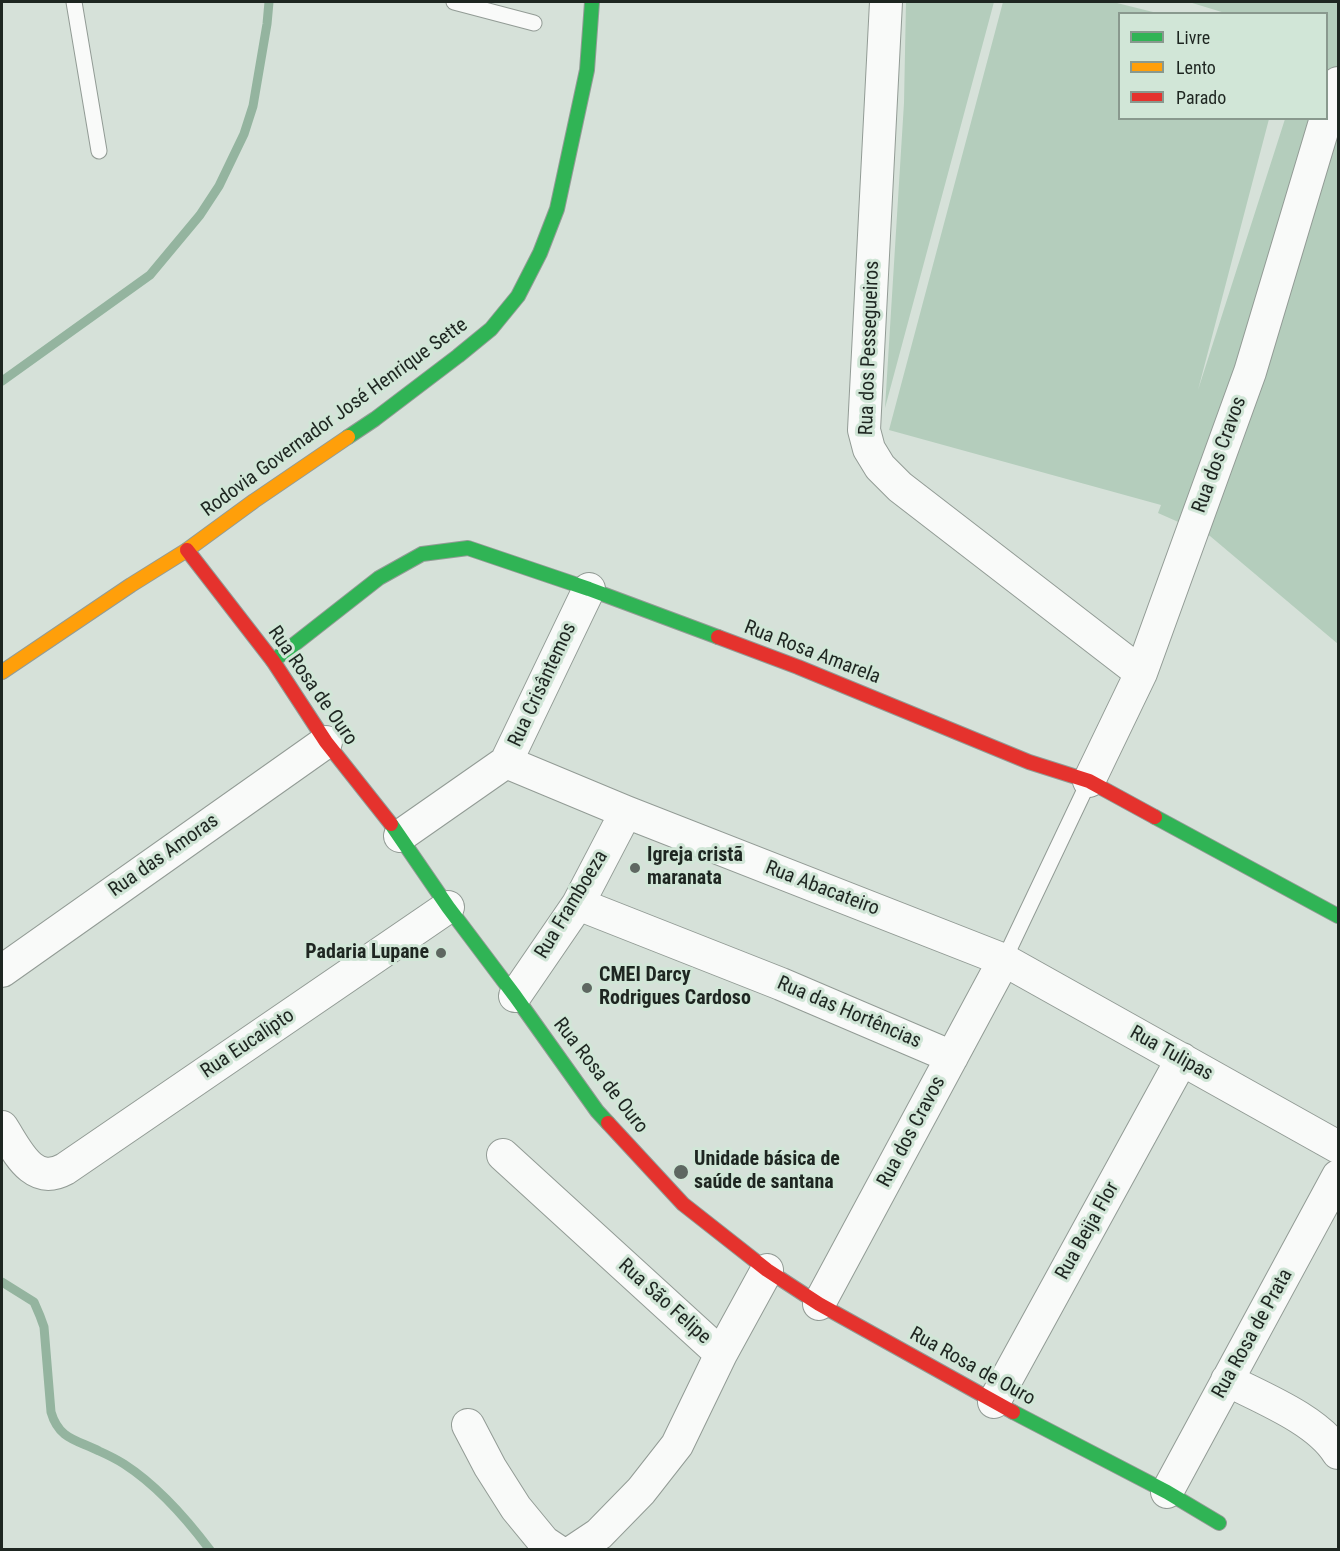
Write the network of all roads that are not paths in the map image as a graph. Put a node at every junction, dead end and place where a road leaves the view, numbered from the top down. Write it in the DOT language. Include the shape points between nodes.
graph roads {
  1 [pos="74,2"];
  2 [pos="454,2"];
  3 [pos="592,2"];
  4 [pos="886,2"];
  5 [pos="534,22"];
  6 [pos="1338,83"];
  7 [pos="1328,112"];
  8 [pos="1325,120"];
  9 [pos="99,150"];
  10 [pos="187,550"];
  11 [pos="589,589"];
  12 [pos="273,661"];
  13 [pos="2,672"];
  14 [pos="1141,673"];
  15 [pos="326,741"];
  16 [pos="506,762"];
  17 [pos="1089,781"];
  18 [pos="626,812"];
  19 [pos="400,836"];
  20 [pos="578,904"];
  21 [pos="448,907"];
  22 [pos="1338,916"];
  23 [pos="1004,960"];
  24 [pos="2,971"];
  25 [pos="515,996"];
  26 [pos="952,1057"];
  27 [pos="1182,1059"];
  28 [pos="2,1127"];
  29 [pos="1338,1147"];
  30 [pos="503,1155"];
  31 [pos="1338,1176"];
  32 [pos="1326,1228"];
  33 [pos="767,1270"];
  34 [pos="819,1304"];
  35 [pos="721,1354"];
  36 [pos="1227,1380"];
  37 [pos="994,1402"];
  38 [pos="468,1425"];
  39 [pos="1338,1453"];
  40 [pos="1167,1492"];
  41 [pos="1219,1523"];
  42 [pos="556,1550"];
  43 [pos="575,1550"];
  1 -- 9 [label="lane"];
  2 -- 5 [label="lane"];
  3 -- 10 [label="street, Rodovia Governador José Henrique Sette" via="587,70 557,209 518,296 491,328 458,356"];
  4 -- 14 [label="street, Rua dos Pessegueiros" via="864,430 869,449 900,487"];
  6 -- 7 [label="street, Rua dos Cravos"];
  8 -- 14 [label="street, Rua dos Cravos" via="1250,372"];
  10 -- 12 [label="street, Rua Rosa de Ouro"];
  10 -- 13 [label="street, Rodovia Governador José Henrique Sette"];
  11 -- 12 [label="street, Rua Rosa Amarela" via="468,548 422,554 379,578"];
  11 -- 16 [label="street, Rua Crisântemos"];
  11 -- 17 [label="street, Rua Rosa Amarela" via="798,667 1029,762"];
  12 -- 15 [label="street, Rua Rosa de Ouro"];
  14 -- 17 [label="street, Rua dos Cravos"];
  15 -- 19 [label="street, Rua Rosa de Ouro"];
  15 -- 24 [label="street, Rua das Amoras"];
  16 -- 18 [label="street, Rua Abacateiro"];
  16 -- 19 [label="street, Rua Crisântemos"];
  17 -- 22 [label="street, Rua Rosa Amarela"];
  17 -- 23 [label="lane"];
  18 -- 20 [label="street, Rua Framboeza"];
  18 -- 23 [label="street, Rua Abacateiro"];
  19 -- 21 [label="street, Rua Rosa de Ouro"];
  20 -- 25 [label="street, Rua Framboeza"];
  20 -- 26 [label="street, Rua das Hortências"];
  21 -- 25 [label="street, Rua Rosa de Ouro"];
  21 -- 28 [label="street, Rua Eucalipto" via="65,1170 45,1175 35,1171"];
  23 -- 26 [label="street, Rua dos Cravos"];
  23 -- 27 [label="street, Rua Tulipas"];
  25 -- 33 [label="street, Rua Rosa de Ouro" via="597,1111 667,1188"];
  26 -- 34 [label="street, Rua dos Cravos"];
  27 -- 29 [label="street, Rua Tulipas"];
  27 -- 37 [label="street, Rua Beija Flor"];
  30 -- 35 [label="street, Rua São Felipe"];
  31 -- 32 [label="street, Rua Rosa de Prata"];
  32 -- 36 [label="street, Rua Rosa de Prata"];
  33 -- 34 [label="street, Rua Rosa de Ouro"];
  33 -- 35 [label="street"];
  34 -- 37 [label="street, Rua Rosa de Ouro"];
  35 -- 43 [label="street, Rua São Felipe" via="678,1445 599,1534"];
  36 -- 39 [label="street" via="1323,1433"];
  36 -- 40 [label="street, Rua Rosa de Prata"];
  37 -- 40 [label="street, Rua Rosa de Ouro"];
  38 -- 42 [label="street" via="516,1508 544,1542"];
  40 -- 41 [label="street, Rua Rosa de Ouro"];
}
